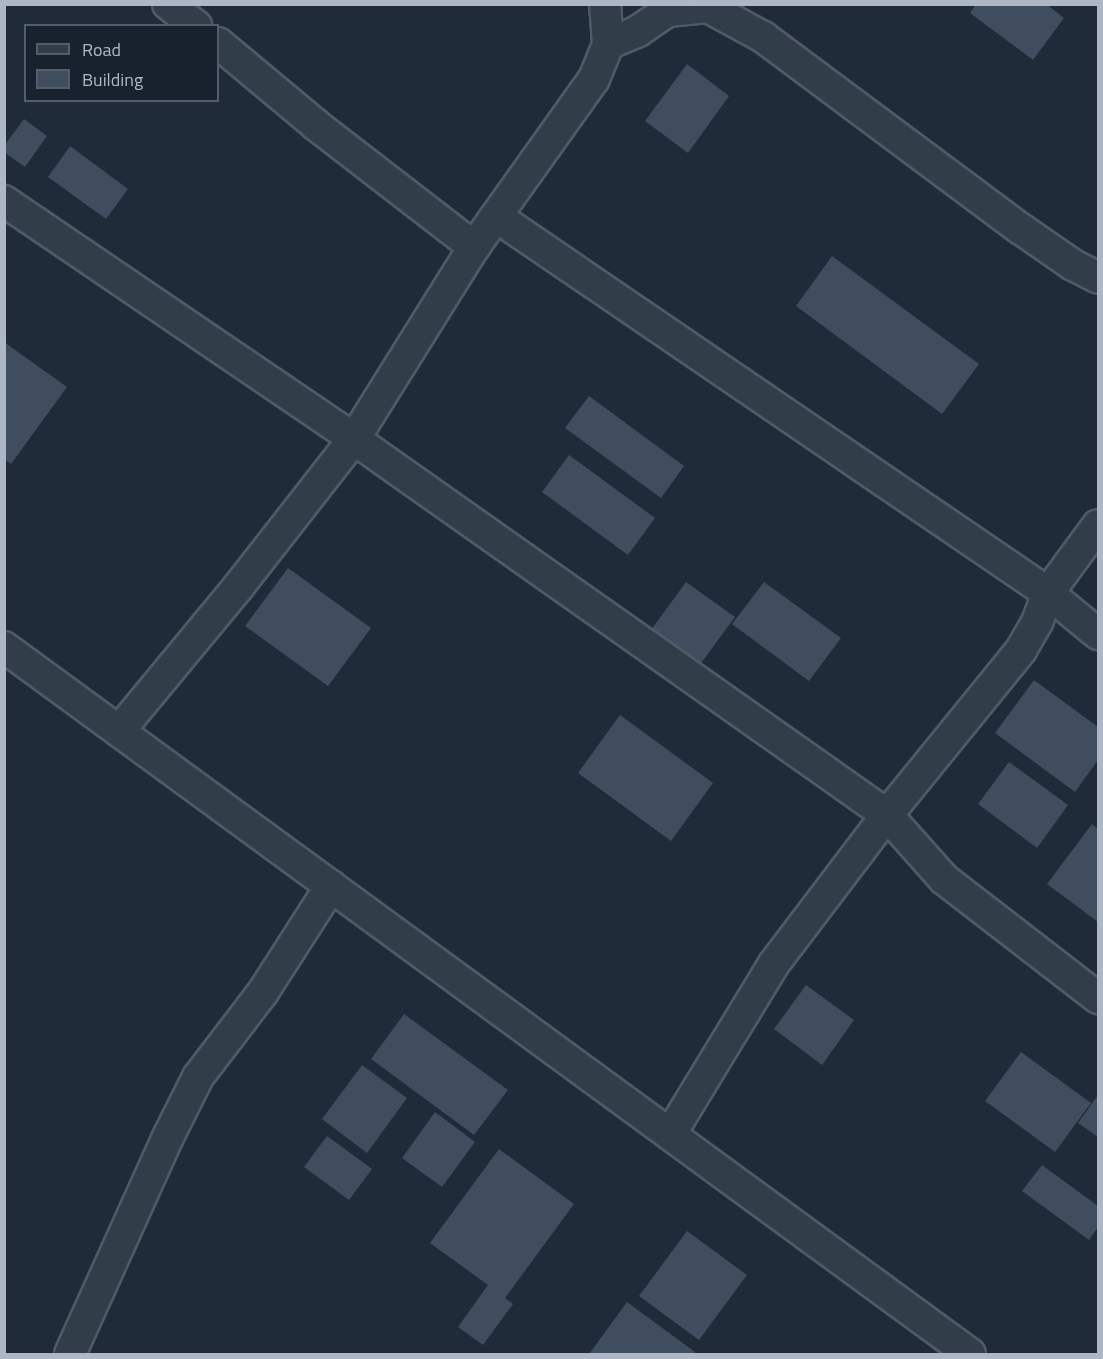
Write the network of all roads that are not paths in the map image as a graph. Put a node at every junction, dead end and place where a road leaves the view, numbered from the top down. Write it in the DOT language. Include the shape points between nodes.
graph roads {
  1 [pos="605,4"];
  2 [pos="709,6"];
  3 [pos="219,44"];
  4 [pos="608,44"];
  5 [pos="4,201"];
  6 [pos="497,217"];
  7 [pos="474,247"];
  8 [pos="1098,278"];
  9 [pos="354,439"];
  10 [pos="1098,525"];
  11 [pos="1048,593"];
  12 [pos="1098,634"];
  13 [pos="4,647"];
  14 [pos="119,730"];
  15 [pos="887,815"];
  16 [pos="331,885"];
  17 [pos="1098,998"];
  18 [pos="671,1133"];
  19 [pos="70,1354"];
  20 [pos="970,1354"];
  1 -- 4 [label="street"];
  2 -- 4 [label="street" via="669,12"];
  2 -- 8 [label="street" via="763,37 1021,229"];
  3 -- 7 [label="street" via="316,125"];
  4 -- 6 [label="street" via="594,79"];
  5 -- 9 [label="street"];
  6 -- 7 [label="street"];
  6 -- 11 [label="street"];
  7 -- 9 [label="street"];
  9 -- 14 [label="street"];
  9 -- 15 [label="street"];
  10 -- 11 [label="street"];
  11 -- 12 [label="street"];
  11 -- 15 [label="street" via="1022,650"];
  13 -- 14 [label="street"];
  14 -- 16 [label="street"];
  15 -- 17 [label="street" via="944,879"];
  15 -- 18 [label="street" via="772,966"];
  16 -- 18 [label="street"];
  16 -- 19 [label="street" via="263,992 198,1077 166,1138"];
  18 -- 20 [label="street"];
}
